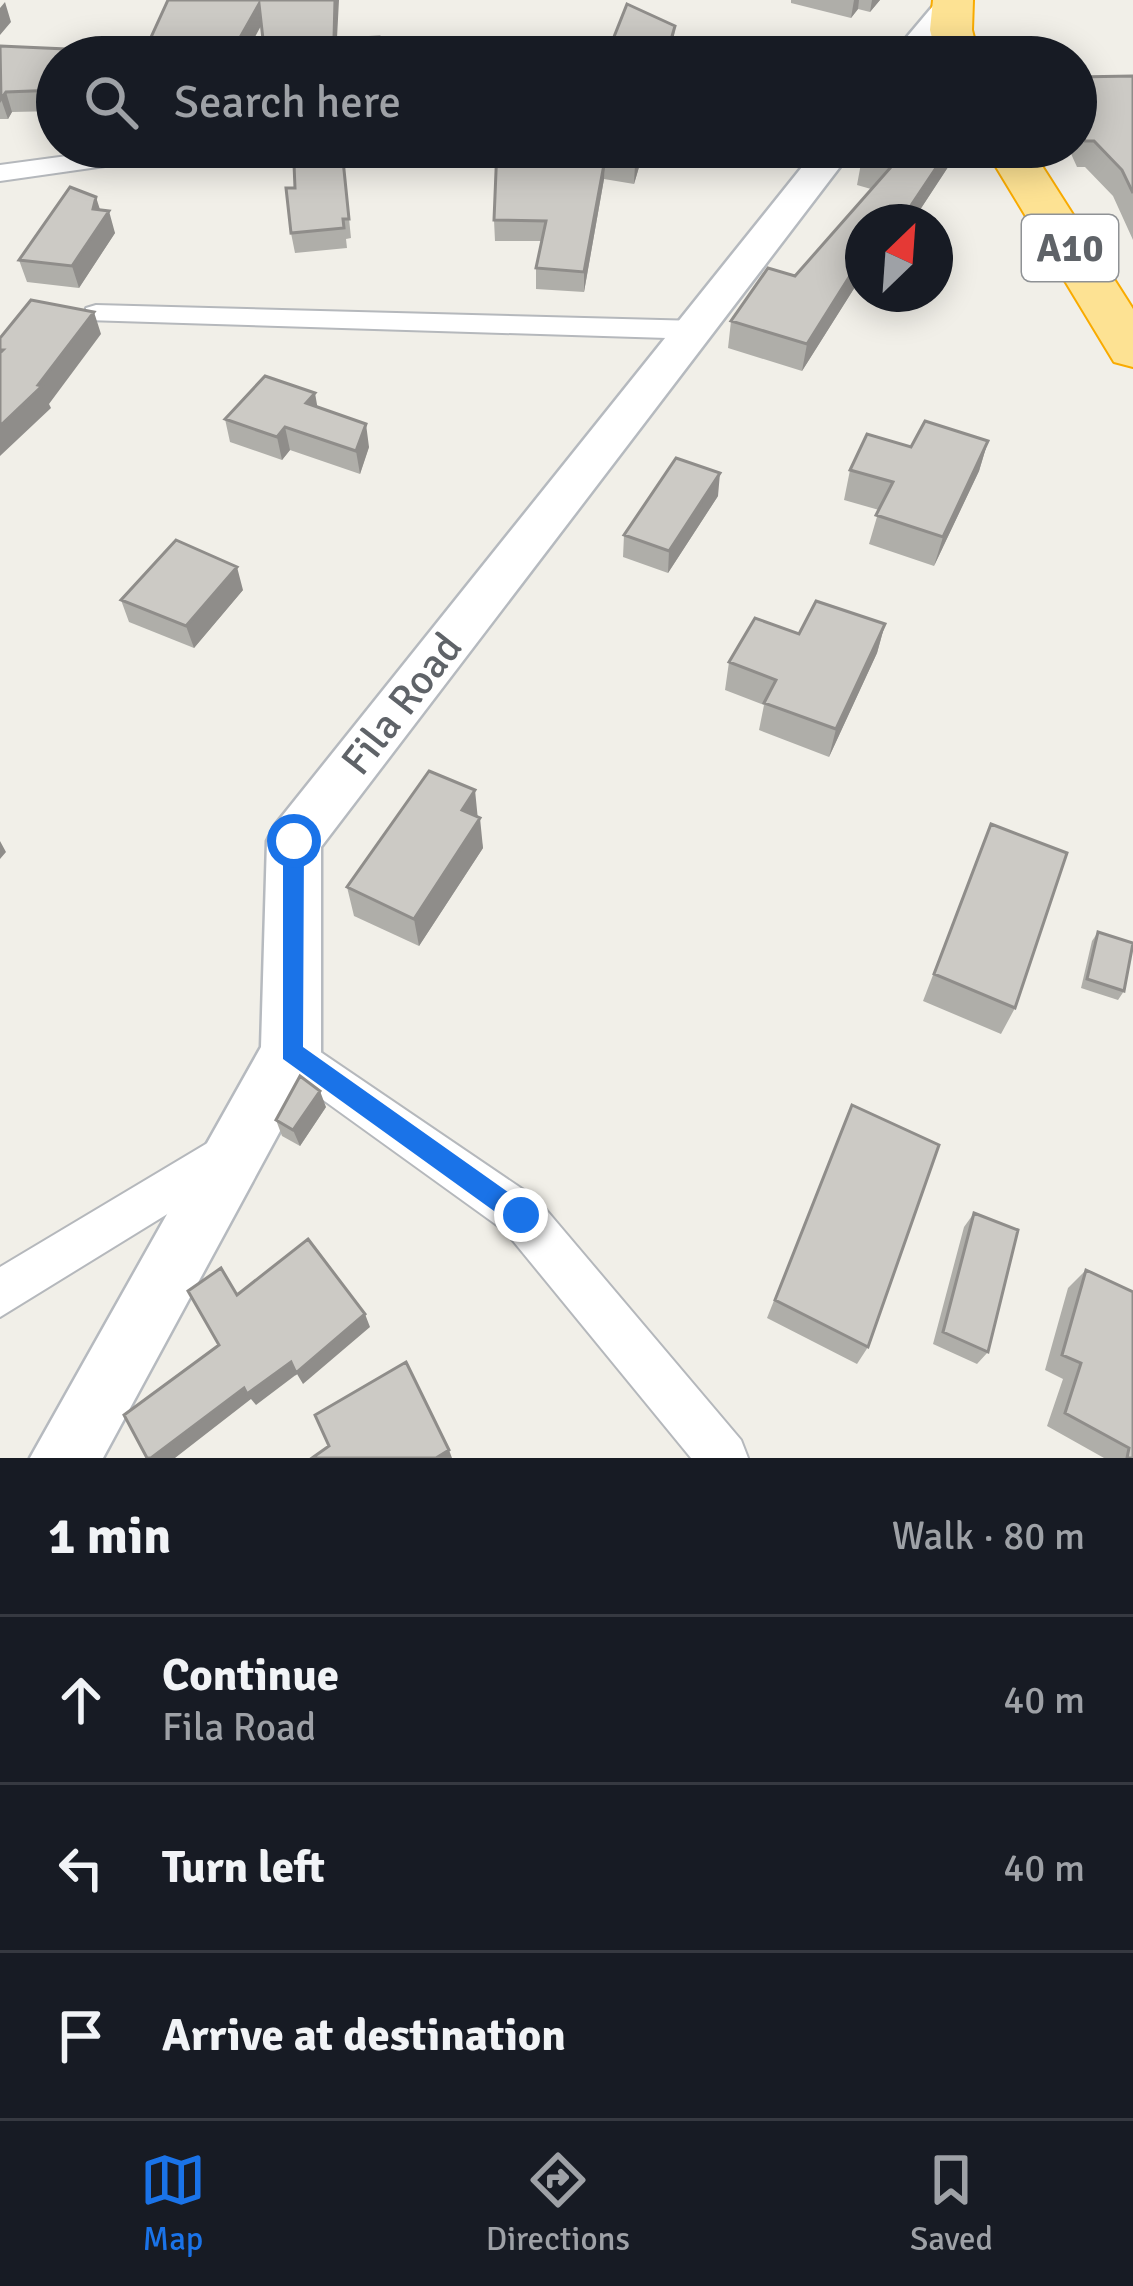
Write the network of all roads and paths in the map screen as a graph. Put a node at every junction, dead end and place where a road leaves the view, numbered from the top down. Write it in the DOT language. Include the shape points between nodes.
graph roads {
  1 [pos="952,3"];
  2 [pos="924,36"];
  3 [pos="956,36"];
  4 [pos="36,168"];
  5 [pos="821,168"];
  6 [pos="1019,168"];
  7 [pos="0,173"];
  8 [pos="96,314"];
  9 [pos="699,330"];
  10 [pos="1133,350"];
  11 [pos="291,1052"];
  12 [pos="242,1143"];
  13 [pos="0,1294"];
  14 [pos="65,1458"];
  15 [pos="723,1458"];
  1 -- 2 [label="street"];
  1 -- 3 [label="highway"];
  4 -- 7 [label="street"];
  5 -- 9 [label="street, Fila Road"];
  6 -- 10 [label="highway, A10"];
  8 -- 9 [label="street"];
  9 -- 11 [label="street, Fila Road" via="294,841"];
  11 -- 12 [label="street, Fila Road"];
  11 -- 15 [label="street" via="521,1215"];
  12 -- 13 [label="street"];
  12 -- 14 [label="street, Fila Road"];
}
